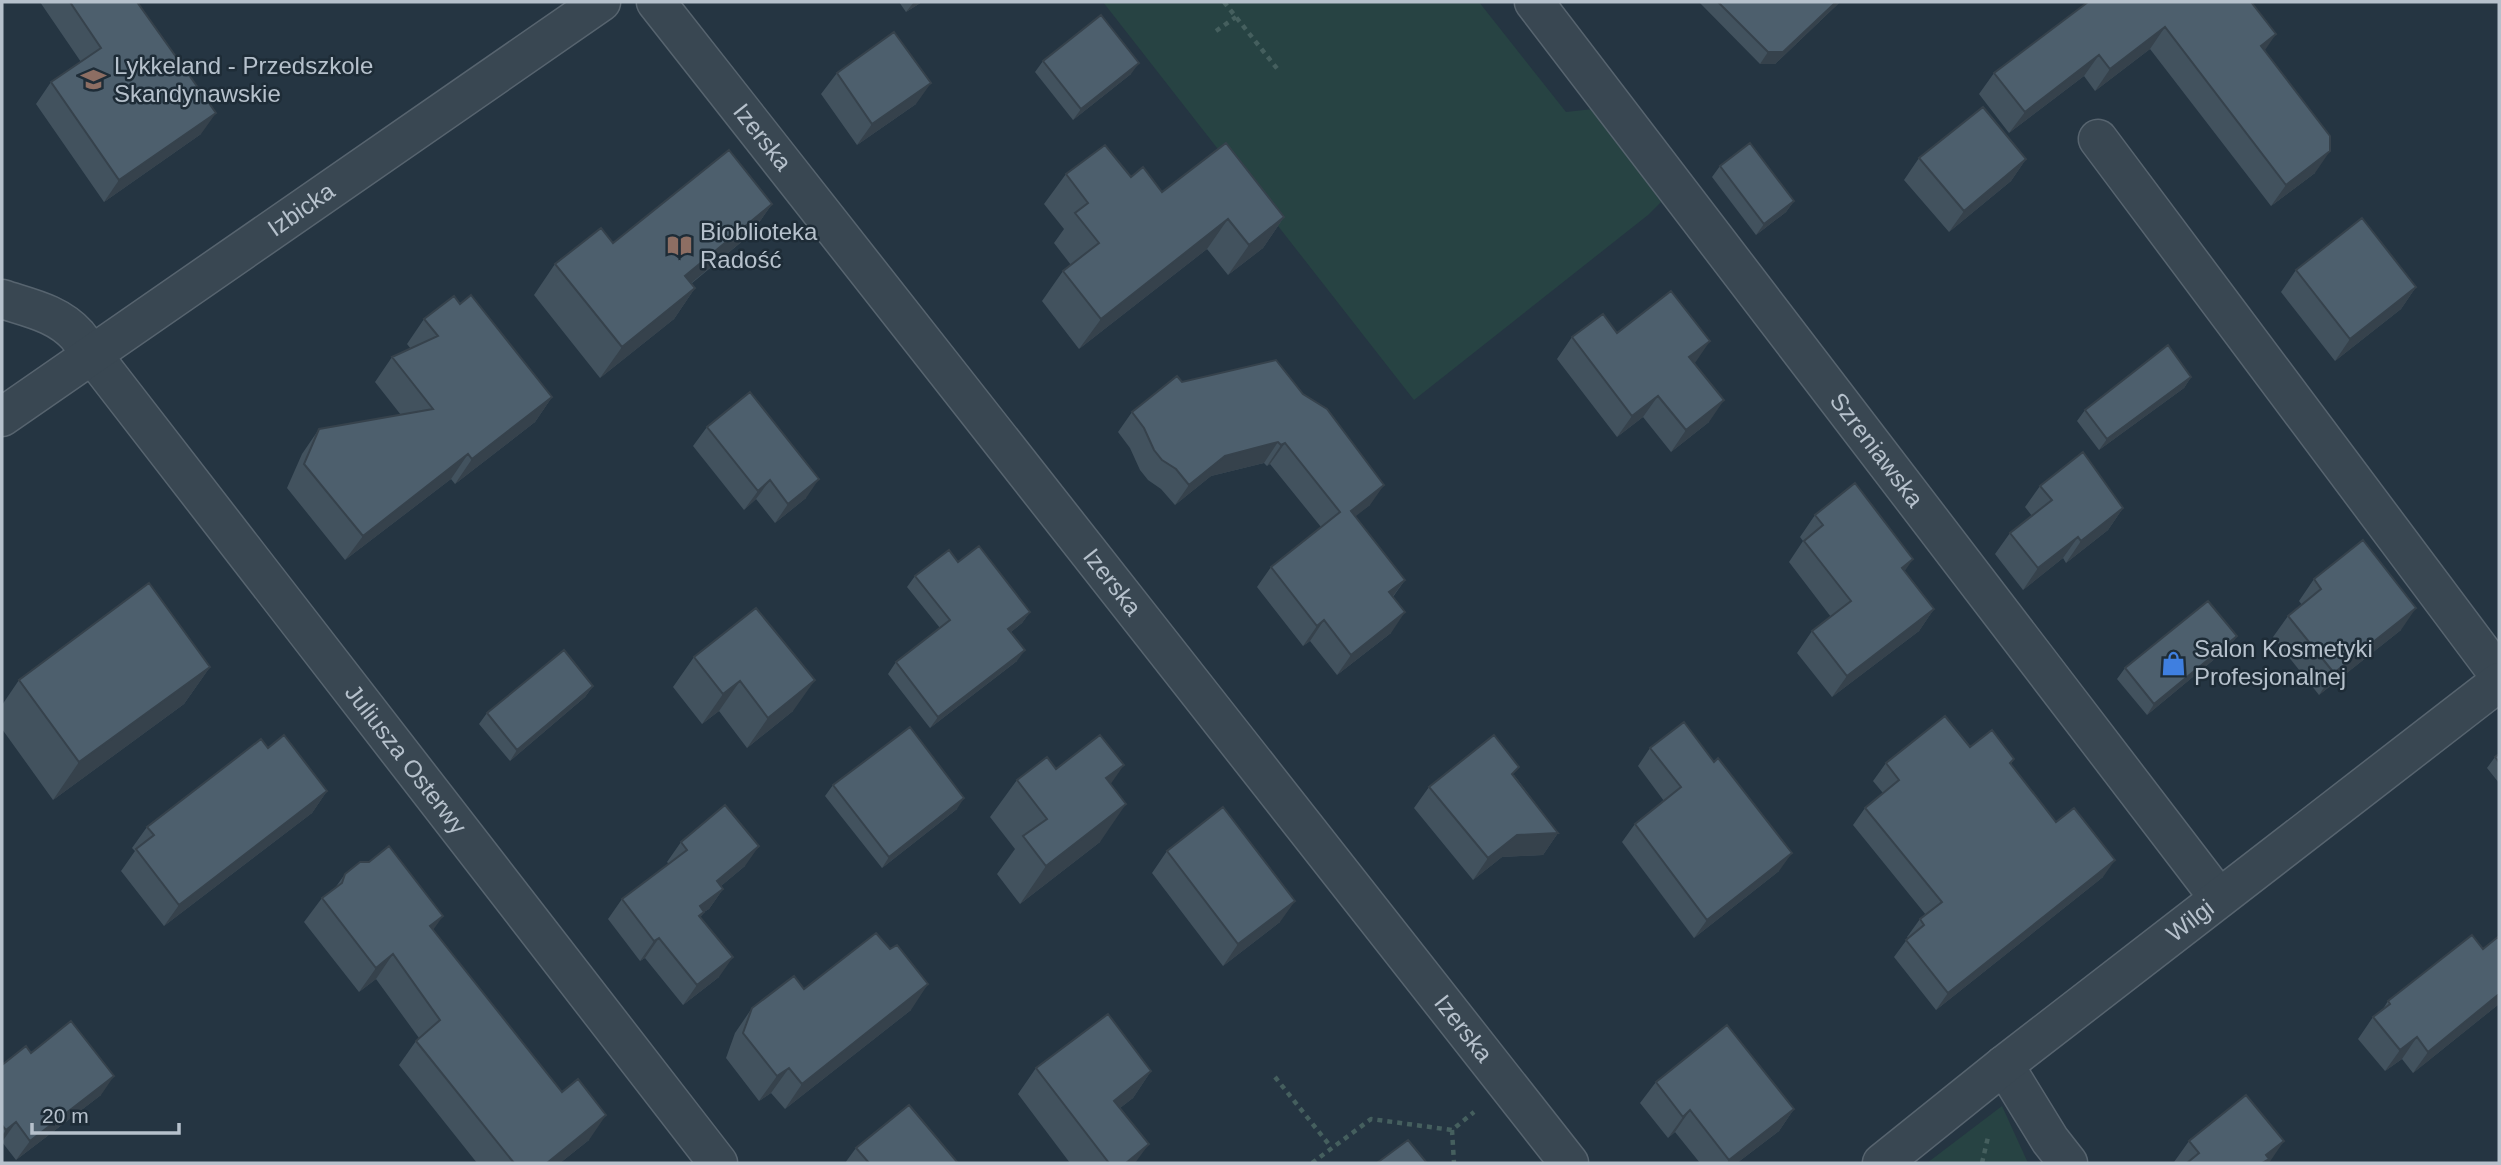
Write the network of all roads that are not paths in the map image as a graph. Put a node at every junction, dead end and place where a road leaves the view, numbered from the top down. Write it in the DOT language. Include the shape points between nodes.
graph roads {
  1 [pos="601,2"];
  2 [pos="656,2"];
  3 [pos="1534,2"];
  4 [pos="2098,139"];
  5 [pos="2,299"];
  6 [pos="92,355"];
  7 [pos="2,417"];
  8 [pos="2499,675"];
  9 [pos="2499,682"];
  10 [pos="2219,898"];
  11 [pos="2004,1065"];
  12 [pos="718,1163"];
  13 [pos="1569,1163"];
  14 [pos="1882,1163"];
  15 [pos="2068,1163"];
  1 -- 6 [label="street, Izbicka"];
  2 -- 13 [label="street, Izerska"];
  3 -- 10 [label="street, Szreniawska"];
  4 -- 8 [label="street"];
  5 -- 6 [label="street, Juliusza Osterwy" via="61,321"];
  6 -- 7 [label="street, Izbicka"];
  6 -- 12 [label="street, Juliusza Osterwy"];
  9 -- 10 [label="street, Wilgi"];
  10 -- 11 [label="street, Wilgi"];
  11 -- 14 [label="street, Wilgi"];
  11 -- 15 [label="street"];
}
